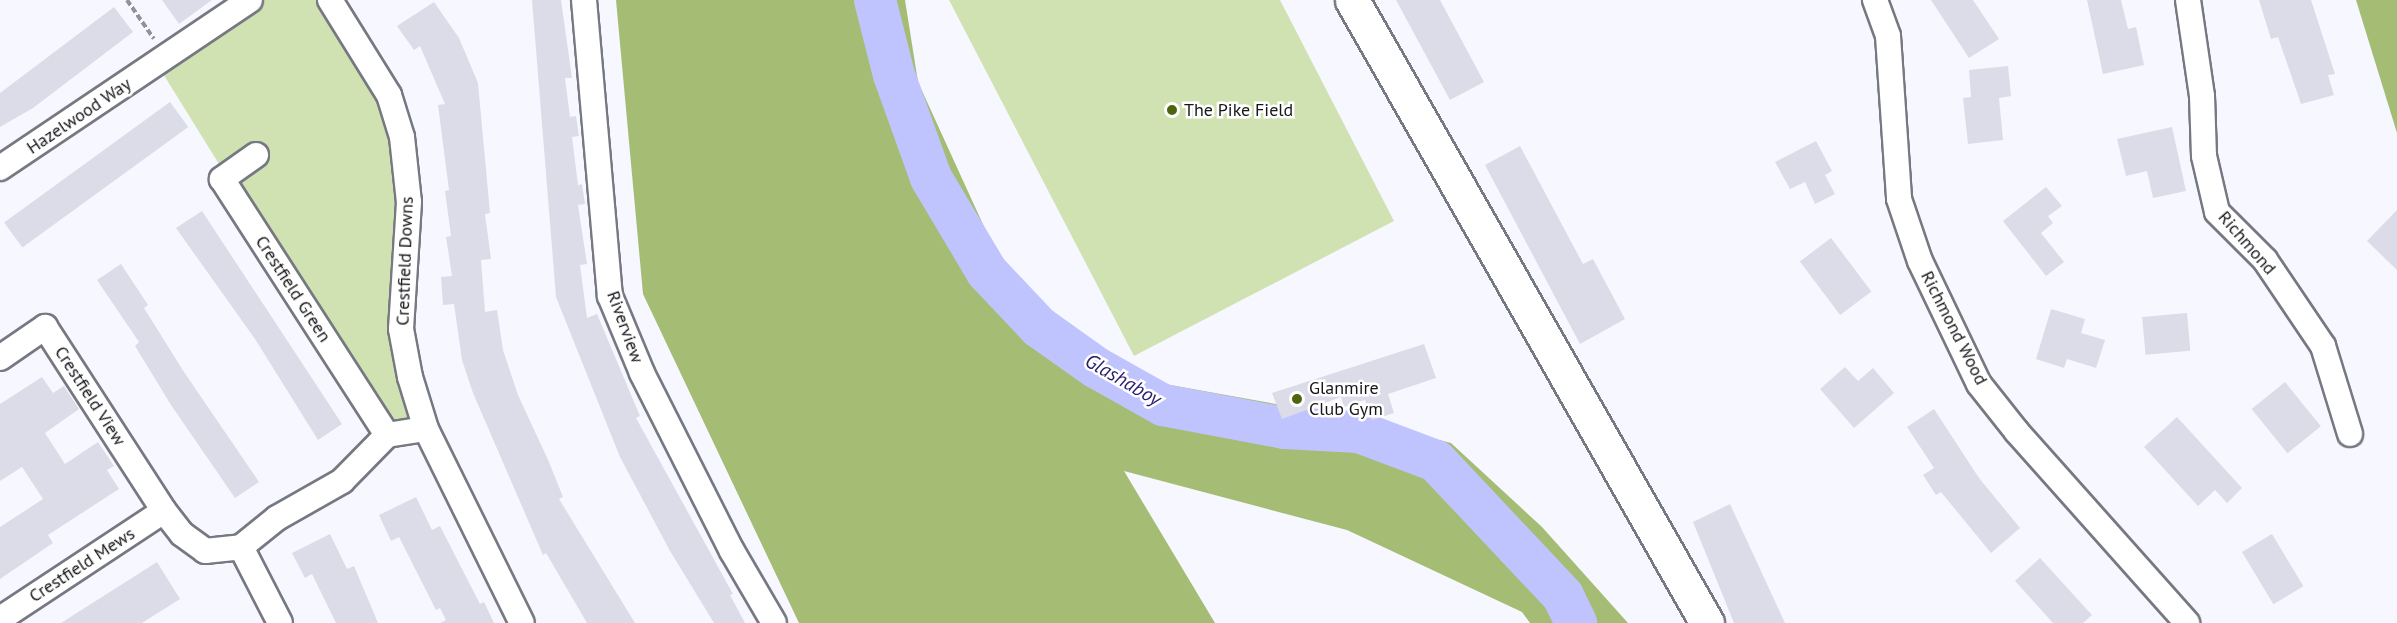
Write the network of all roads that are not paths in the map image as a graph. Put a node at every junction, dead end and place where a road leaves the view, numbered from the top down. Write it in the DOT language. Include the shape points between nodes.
graph roads {
  1 [pos="250,0"];
  2 [pos="330,0"];
  3 [pos="584,0"];
  4 [pos="1352,0"];
  5 [pos="1875,0"];
  6 [pos="2188,0"];
  7 [pos="256,155"];
  8 [pos="0,168"];
  9 [pos="0,357"];
  10 [pos="426,429"];
  11 [pos="2350,434"];
  12 [pos="387,435"];
  13 [pos="164,511"];
  14 [pos="241,547"];
  15 [pos="0,619"];
  16 [pos="280,623"];
  17 [pos="522,623"];
  18 [pos="774,623"];
  19 [pos="1707,623"];
  20 [pos="2187,623"];
  1 -- 8 [label="street, Hazelwood Way"];
  2 -- 10 [label="street, Crestfield Downs" via="389,95 402,137 410,202 401,329"];
  3 -- 18 [label="street, Riverview" via="610,296 642,373 732,551"];
  4 -- 19 [label="main road"];
  5 -- 20 [label="street, Richmond Wood" via="1888,36 1899,199 1920,261 1979,384 2031,449"];
  6 -- 11 [label="street, Richmond" via="2201,89 2204,156 2217,212 2265,260 2324,346"];
  7 -- 12 [label="street, Crestfield Green" via="222,179"];
  9 -- 13 [label="street, Crestfield View" via="45,327"];
  10 -- 12 [label="street"];
  10 -- 17 [label="street, Crestfield Downs"];
  12 -- 14 [label="street" via="342,481 277,518"];
  13 -- 14 [label="street" via="182,534 205,551"];
  13 -- 15 [label="street, Crestfield Mews"];
  14 -- 16 [label="street"];
}
